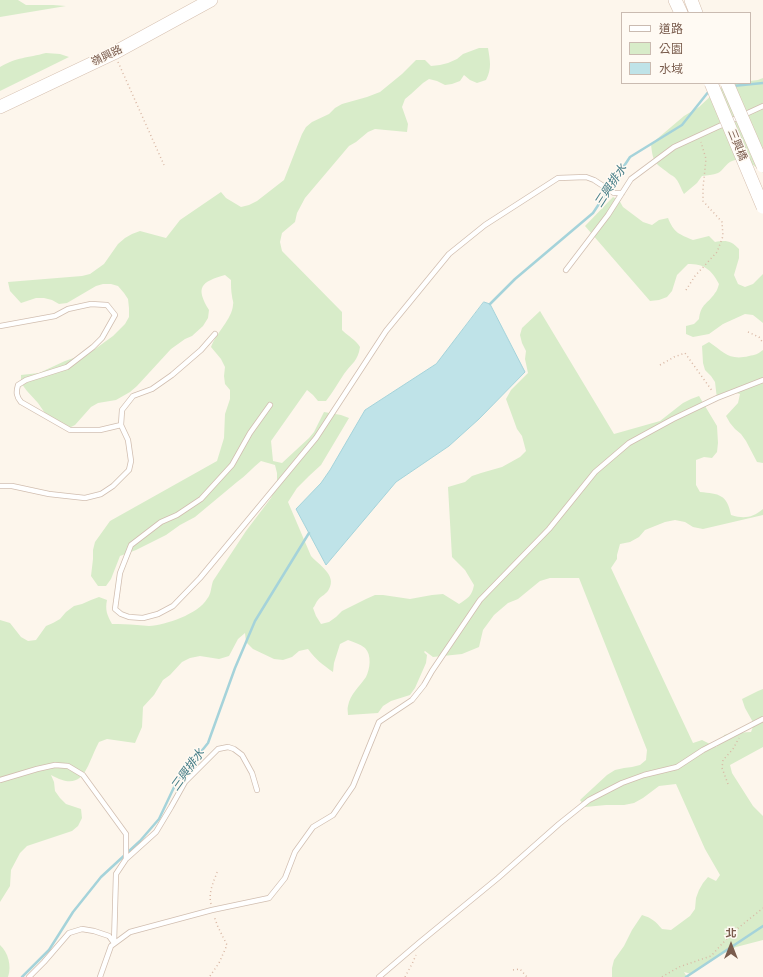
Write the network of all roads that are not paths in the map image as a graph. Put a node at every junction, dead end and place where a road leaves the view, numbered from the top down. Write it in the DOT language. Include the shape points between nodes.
graph roads {
  1 [pos="211,0"];
  2 [pos="675,0"];
  3 [pos="691,0"];
  4 [pos="681,12"];
  5 [pos="696,12"];
  6 [pos="711,84"];
  7 [pos="727,84"];
  8 [pos="0,106"];
  9 [pos="763,106"];
  10 [pos="763,166"];
  11 [pos="622,193"];
  12 [pos="763,207"];
  13 [pos="566,270"];
  14 [pos="0,326"];
  15 [pos="215,334"];
  16 [pos="763,380"];
  17 [pos="270,405"];
  18 [pos="121,424"];
  19 [pos="0,486"];
  20 [pos="763,719"];
  21 [pos="0,780"];
  22 [pos="257,790"];
  23 [pos="126,859"];
  24 [pos="114,943"];
  25 [pos="29,977"];
  26 [pos="100,977"];
  27 [pos="379,977"];
  1 -- 8 [label="main road, 嶺興路" via="114,53"];
  2 -- 4 [label="main road"];
  3 -- 5 [label="main road"];
  6 -- 12 [label="main road, 三興橋, bridge"];
  7 -- 10 [label="main road, 三興橋, bridge"];
  9 -- 11 [label="lane" via="674,147 631,179"];
  11 -- 13 [label="lane"];
  11 -- 17 [label="lane" via="614,193 586,176 558,178 485,226 449,254 386,331 316,438 200,578 173,606 158,614 143,618 120,614 116,609 120,573 131,545 161,522 201,499 232,464"];
  14 -- 18 [label="lane" via="55,316 68,309 91,304 107,305 115,315 102,338 67,367 26,380 18,385 16,391 21,402 70,430 100,430"];
  15 -- 18 [label="lane" via="172,375 152,389 133,396 122,410"];
  16 -- 24 [label="lane" via="673,418 629,443 595,472 549,529 480,600 412,700 379,722 353,786 333,815 313,827 295,852 285,878 269,898 130,932"];
  18 -- 19 [label="lane" via="128,440 131,461 129,470 101,494 85,498"];
  20 -- 27 [label="lane" via="703,750 677,767 622,783 589,800"];
  21 -- 23 [label="lane" via="55,765 73,769 83,776 126,834"];
  22 -- 23 [label="lane" via="252,773 242,755 228,747 218,749 185,782 156,832"];
  23 -- 24 [label="lane" via="116,874"];
  24 -- 25 [label="lane" via="109,936 94,931 82,929 69,933"];
  24 -- 26 [label="lane"];
}
